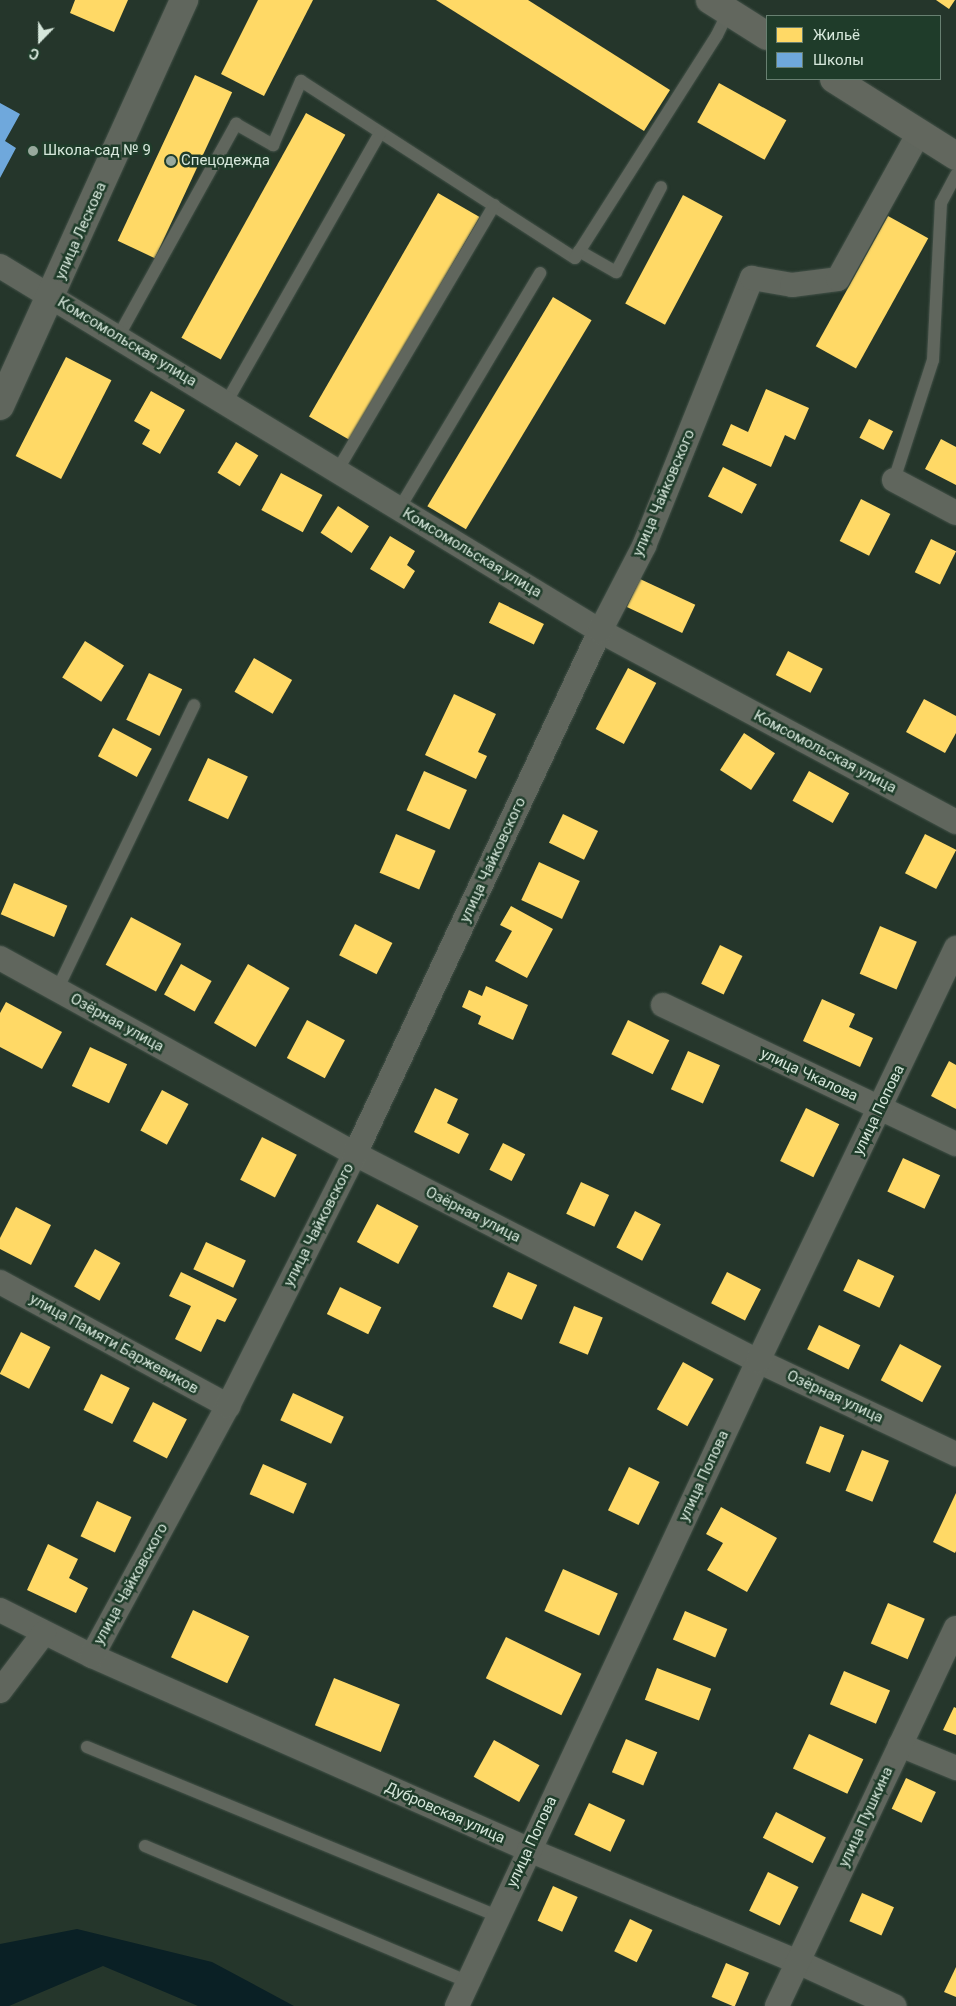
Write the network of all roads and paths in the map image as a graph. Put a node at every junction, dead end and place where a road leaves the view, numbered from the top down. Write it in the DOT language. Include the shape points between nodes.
graph roads {
  1 [pos="184,0"];
  2 [pos="719,6"];
  3 [pos="766,35"];
  4 [pos="836,80"];
  5 [pos="380,133"];
  6 [pos="919,133"];
  7 [pos="956,156"];
  8 [pos="956,175"];
  9 [pos="661,187"];
  10 [pos="494,205"];
  11 [pos="579,251"];
  12 [pos="0,266"];
  13 [pos="540,273"];
  14 [pos="52,297"];
  15 [pos="118,337"];
  16 [pos="226,403"];
  17 [pos="0,406"];
  18 [pos="337,471"];
  19 [pos="894,480"];
  20 [pos="400,509"];
  21 [pos="956,514"];
  22 [pos="600,631"];
  23 [pos="194,705"];
  24 [pos="956,822"];
  25 [pos="956,948"];
  26 [pos="0,958"];
  27 [pos="57,990"];
  28 [pos="663,1005"];
  29 [pos="880,1108"];
  30 [pos="956,1144"];
  31 [pos="356,1154"];
  32 [pos="0,1282"];
  33 [pos="758,1361"];
  34 [pos="228,1406"];
  35 [pos="956,1454"];
  36 [pos="0,1610"];
  37 [pos="956,1628"];
  38 [pos="44,1633"];
  39 [pos="92,1656"];
  40 [pos="0,1691"];
  41 [pos="900,1745"];
  42 [pos="87,1747"];
  43 [pos="956,1768"];
  44 [pos="145,1846"];
  45 [pos="529,1850"];
  46 [pos="497,1916"];
  47 [pos="798,1962"];
  48 [pos="468,1982"];
  49 [pos="457,2006"];
  50 [pos="777,2006"];
  51 [pos="894,2006"];
  1 -- 14 [label="street, улица Лескова"];
  2 -- 3 [label="main road"];
  2 -- 11 [label="lane" via="717,35"];
  4 -- 6 [label="main road"];
  5 -- 10 [label="lane"];
  5 -- 15 [label="lane" via="301,81 273,144 236,124"];
  5 -- 16 [label="lane"];
  6 -- 7 [label="main road"];
  6 -- 22 [label="street, улица Чайковского" via="838,279 792,285 752,278 644,546"];
  8 -- 19 [label="lane" via="941,203 933,360"];
  9 -- 11 [label="lane" via="616,272"];
  10 -- 11 [label="lane" via="575,258"];
  10 -- 18 [label="lane"];
  12 -- 14 [label="street, Комсомольская улица"];
  13 -- 20 [label="lane"];
  14 -- 15 [label="street, Комсомольская улица"];
  14 -- 17 [label="street, улица Лескова"];
  15 -- 16 [label="street, Комсомольская улица"];
  16 -- 18 [label="street, Комсомольская улица"];
  18 -- 20 [label="street, Комсомольская улица"];
  19 -- 21 [label="street"];
  20 -- 22 [label="street, Комсомольская улица"];
  22 -- 24 [label="street, Комсомольская улица"];
  22 -- 31 [label="street, улица Чайковского"];
  23 -- 27 [label="lane"];
  25 -- 29 [label="street, улица Попова"];
  26 -- 27 [label="street, Озёрная улица"];
  27 -- 31 [label="street, Озёрная улица"];
  28 -- 29 [label="street, улица Чкалова"];
  29 -- 30 [label="street, улица Чкалова"];
  29 -- 33 [label="street, улица Попова"];
  31 -- 33 [label="street, Озёрная улица"];
  31 -- 34 [label="street, улица Чайковского"];
  32 -- 34 [label="street, улица Памяти Баржевиков"];
  33 -- 35 [label="street, Озёрная улица"];
  33 -- 45 [label="street, улица Попова"];
  34 -- 39 [label="street, улица Чайковского"];
  36 -- 38 [label="street, Дубровская улица"];
  37 -- 41 [label="street, улица Пушкина"];
  38 -- 39 [label="street, Дубровская улица"];
  38 -- 40 [label="street"];
  39 -- 45 [label="street, Дубровская улица"];
  41 -- 43 [label="street"];
  41 -- 47 [label="street, улица Пушкина"];
  42 -- 46 [label="lane"];
  44 -- 48 [label="lane"];
  45 -- 46 [label="street, улица Попова"];
  45 -- 47 [label="street, Дубровская улица"];
  46 -- 48 [label="street, улица Попова"];
  47 -- 50 [label="street, улица Пушкина"];
  47 -- 51 [label="street, Дубровская улица"];
  48 -- 49 [label="street, улица Попова"];
}
